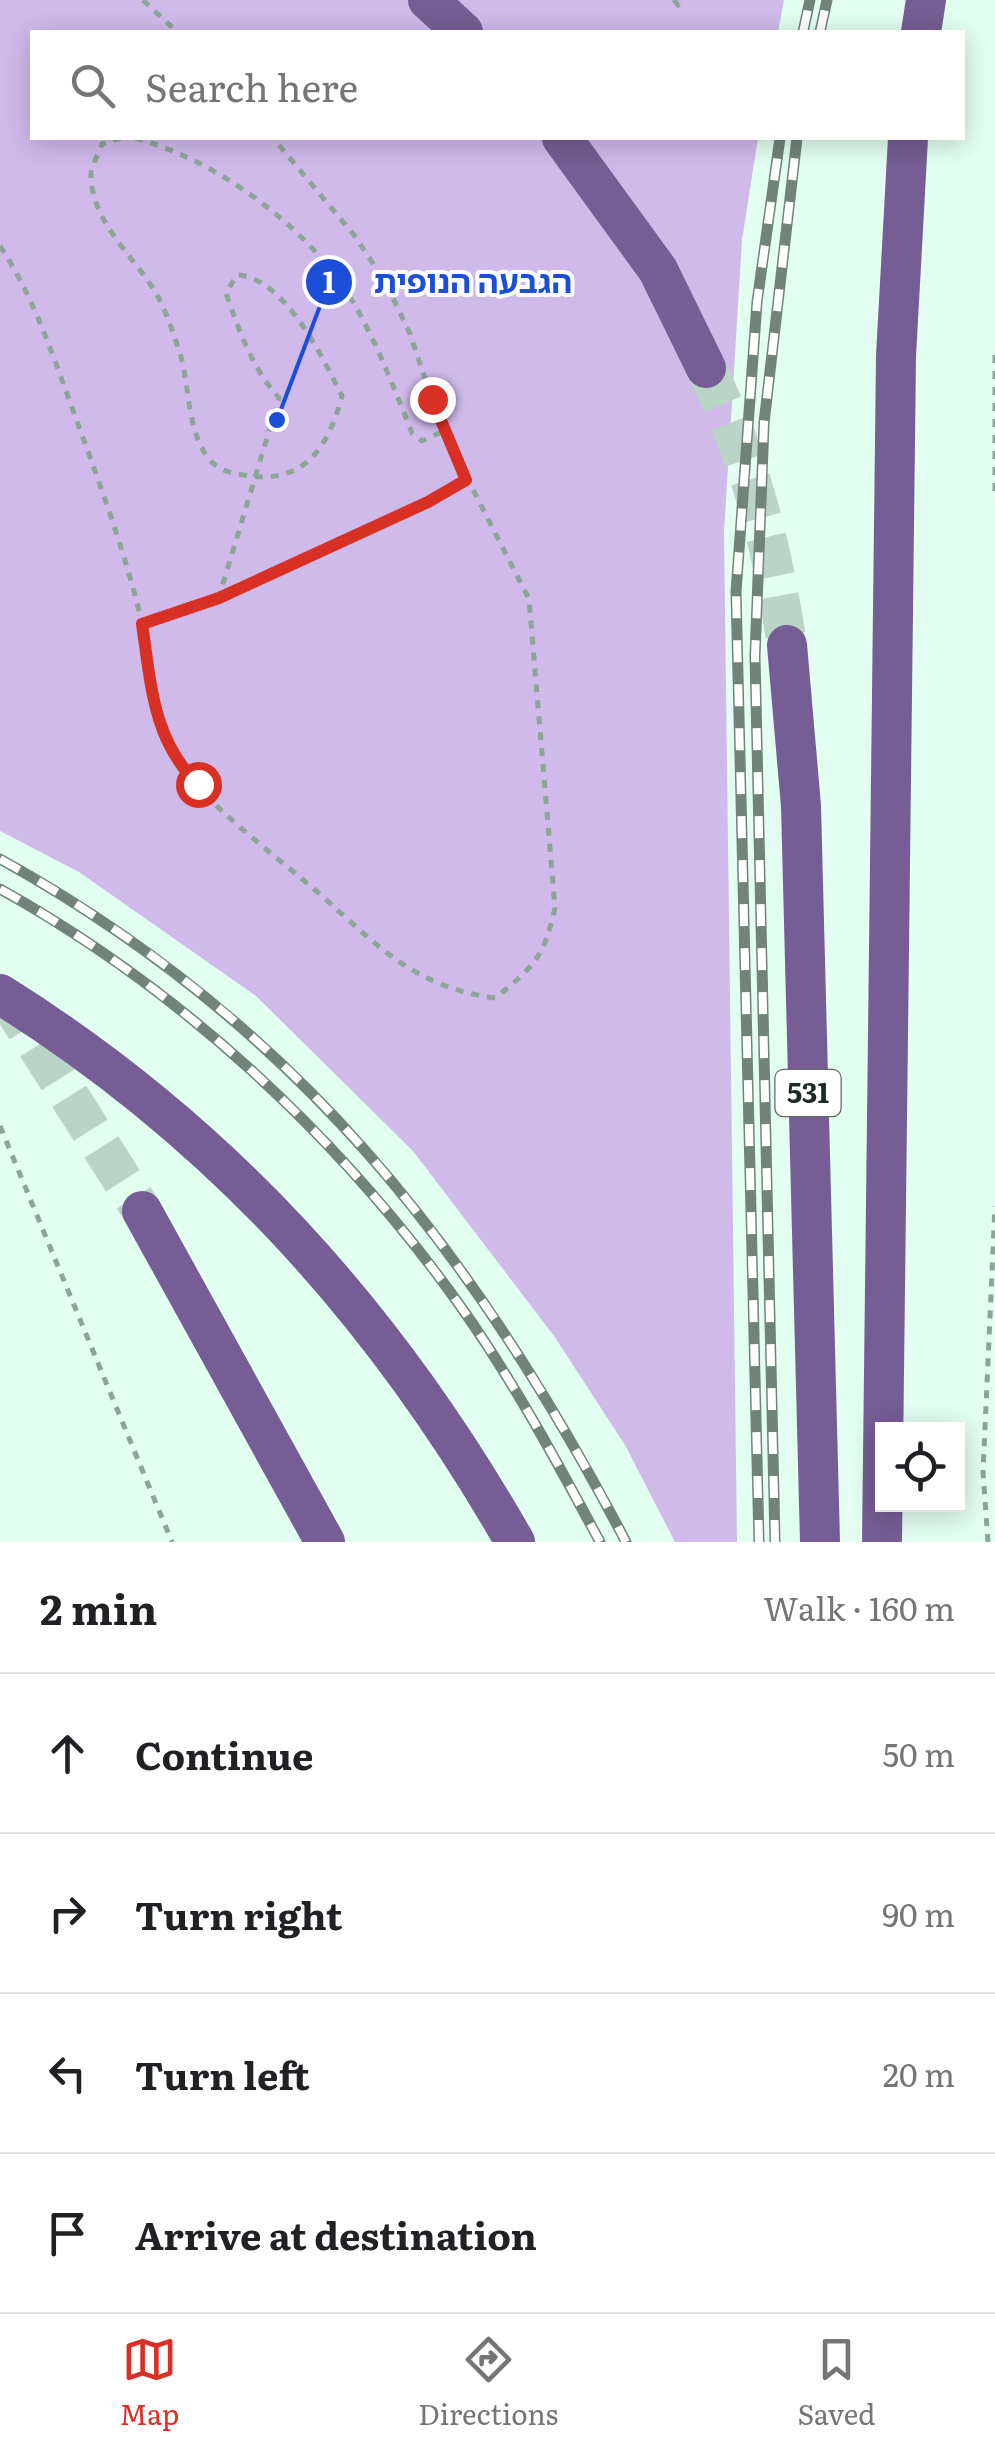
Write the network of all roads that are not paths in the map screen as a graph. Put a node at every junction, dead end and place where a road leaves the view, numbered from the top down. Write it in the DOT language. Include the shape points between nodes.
graph roads {
  1 [pos="428,0"];
  2 [pos="926,0"];
  3 [pos="461,30"];
  4 [pos="920,30"];
  5 [pos="563,140"];
  6 [pos="908,140"];
  7 [pos="706,368"];
  8 [pos="787,645"];
  9 [pos="0,994"];
  10 [pos="142,1211"];
  11 [pos="325,1542"];
  12 [pos="515,1542"];
  13 [pos="820,1542"];
  14 [pos="882,1542"];
  1 -- 3 [label="highway"];
  2 -- 4 [label="highway"];
  5 -- 7 [label="highway" via="658,270"];
  6 -- 14 [label="highway" via="896,356"];
  8 -- 13 [label="highway, 531" via="801,806"];
  9 -- 12 [label="highway" via="183,1128 290,1229 398,1358"];
  10 -- 11 [label="highway"];
}
